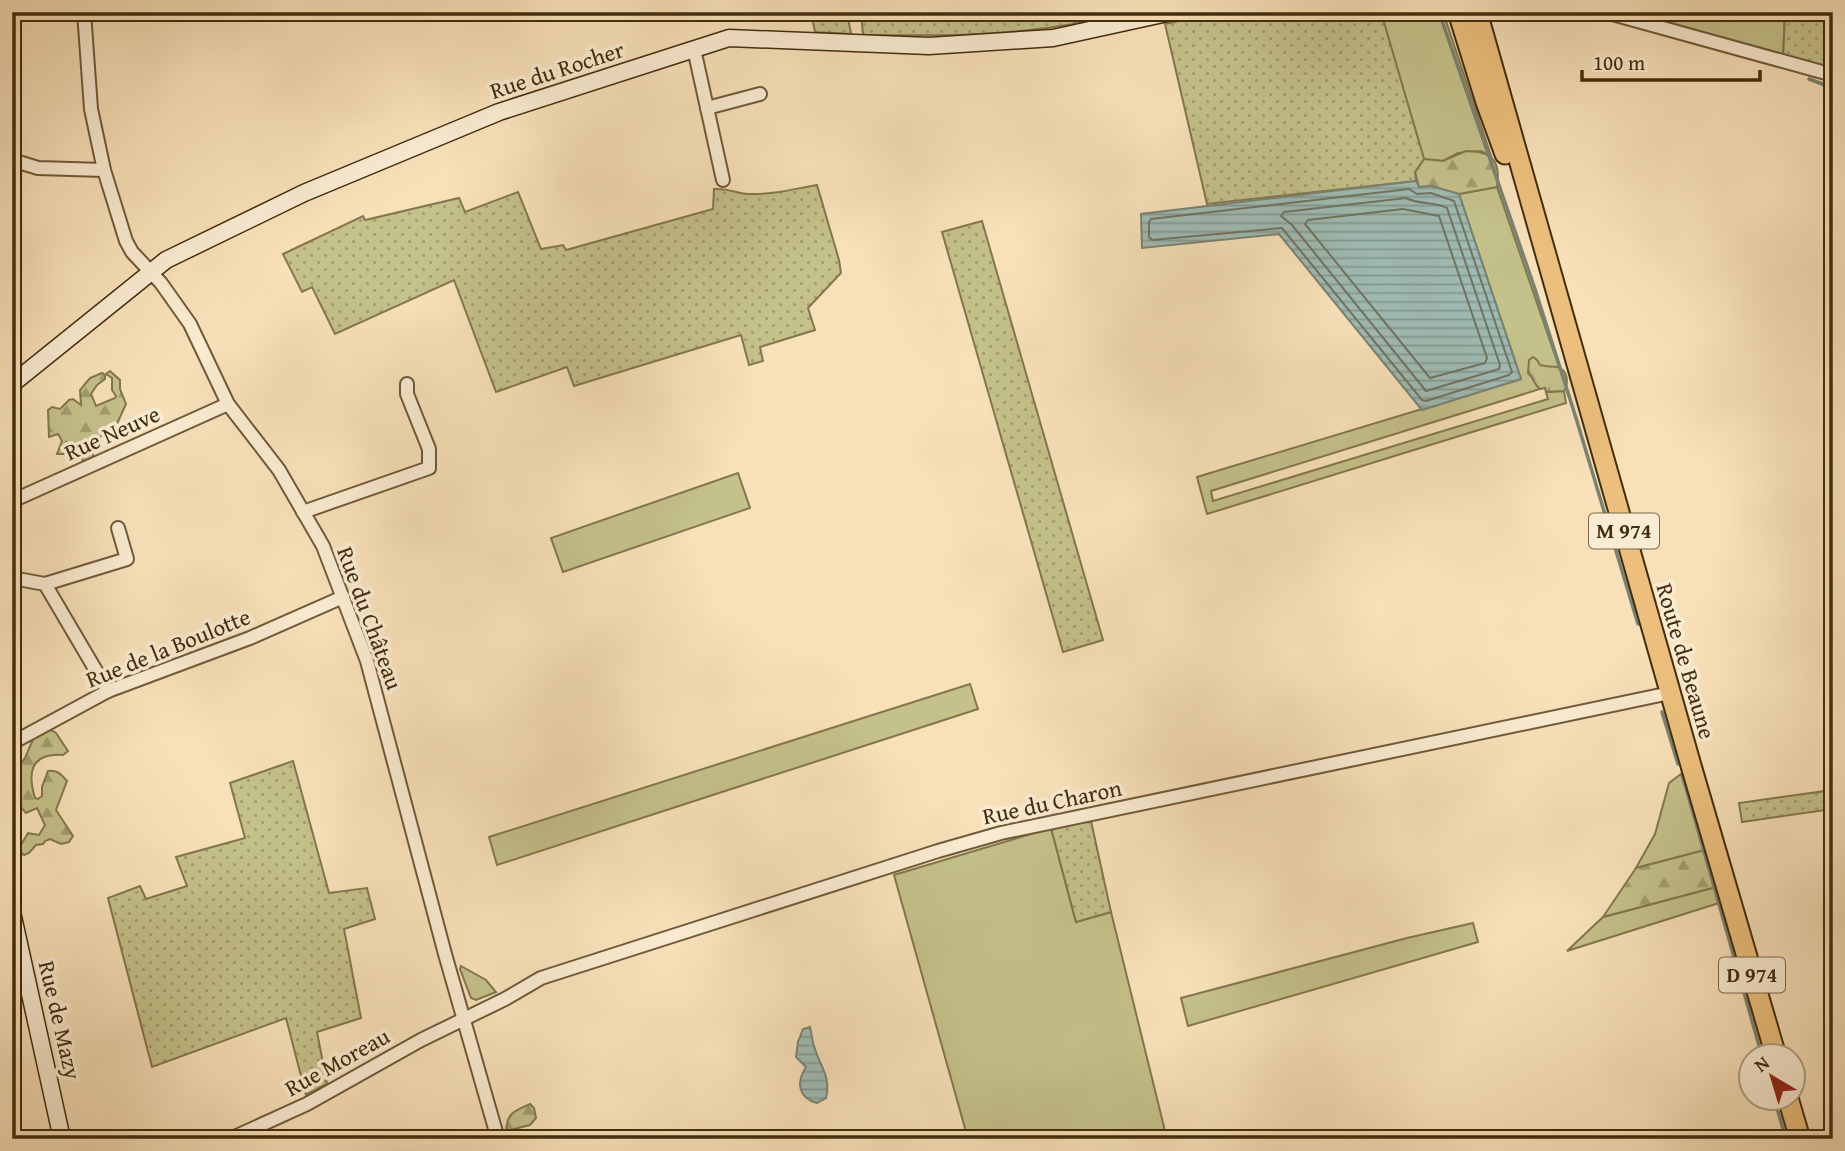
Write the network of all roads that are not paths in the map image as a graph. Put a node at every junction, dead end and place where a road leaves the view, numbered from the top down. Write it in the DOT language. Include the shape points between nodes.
graph roads {
  1 [pos="84,12"];
  2 [pos="1172,12"];
  3 [pos="1458,12"];
  4 [pos="1478,12"];
  5 [pos="1605,12"];
  6 [pos="694,50"];
  7 [pos="1833,75"];
  8 [pos="760,94"];
  9 [pos="708,107"];
  10 [pos="12,160"];
  11 [pos="104,170"];
  12 [pos="723,180"];
  13 [pos="150,271"];
  14 [pos="1552,278"];
  15 [pos="12,384"];
  16 [pos="407,384"];
  17 [pos="228,404"];
  18 [pos="12,501"];
  19 [pos="303,512"];
  20 [pos="118,528"];
  21 [pos="12,578"];
  22 [pos="45,584"];
  23 [pos="343,597"];
  24 [pos="108,691"];
  25 [pos="1670,693"];
  26 [pos="12,743"];
  27 [pos="1728,894"];
  28 [pos="12,912"];
  29 [pos="463,1018"];
  30 [pos="1772,1042"];
  31 [pos="1792,1112"];
  32 [pos="62,1139"];
  33 [pos="230,1139"];
  34 [pos="498,1139"];
  35 [pos="1800,1139"];
  1 -- 11 [label="street, Rue du Château" via="91,109"];
  2 -- 6 [label="main road, Rue du Rocher" via="1053,38 929,46 729,38"];
  3 -- 14 [label="main road, M 974" via="1486,103"];
  4 -- 14 [label="main road, M 974"];
  5 -- 7 [label="street"];
  6 -- 9 [label="street"];
  6 -- 13 [label="main road, Rue du Rocher" via="499,112 286,201"];
  8 -- 9 [label="street"];
  9 -- 12 [label="street"];
  10 -- 11 [label="street" via="38,168"];
  11 -- 13 [label="street, Rue du Château" via="126,241"];
  13 -- 15 [label="main road, Rue du Rocher"];
  13 -- 17 [label="street, Rue du Château" via="190,324"];
  14 -- 25 [label="main road, Route de Beaune / M 974"];
  16 -- 19 [label="street" via="429,449 429,468"];
  17 -- 18 [label="street, Rue Neuve"];
  17 -- 19 [label="street, Rue du Château" via="279,470"];
  19 -- 23 [label="street, Rue du Château" via="323,546"];
  20 -- 22 [label="street" via="127,559"];
  21 -- 22 [label="street"];
  22 -- 24 [label="street"];
  23 -- 24 [label="street, Rue de la Boulotte" via="250,638"];
  23 -- 29 [label="street, Rue du Château" via="368,662"];
  24 -- 26 [label="street, Rue de la Boulotte"];
  25 -- 27 [label="main road, Route de Beaune / M 974"];
  25 -- 29 [label="street, Rue du Charon" via="1001,833 541,978"];
  27 -- 30 [label="main road, Route de Beaune / D 974"];
  28 -- 32 [label="main road, Rue de Mazy"];
  29 -- 33 [label="street, Rue Moreau" via="307,1104"];
  29 -- 34 [label="street, Rue du Château"];
  31 -- 35 [label="main road"];
}
